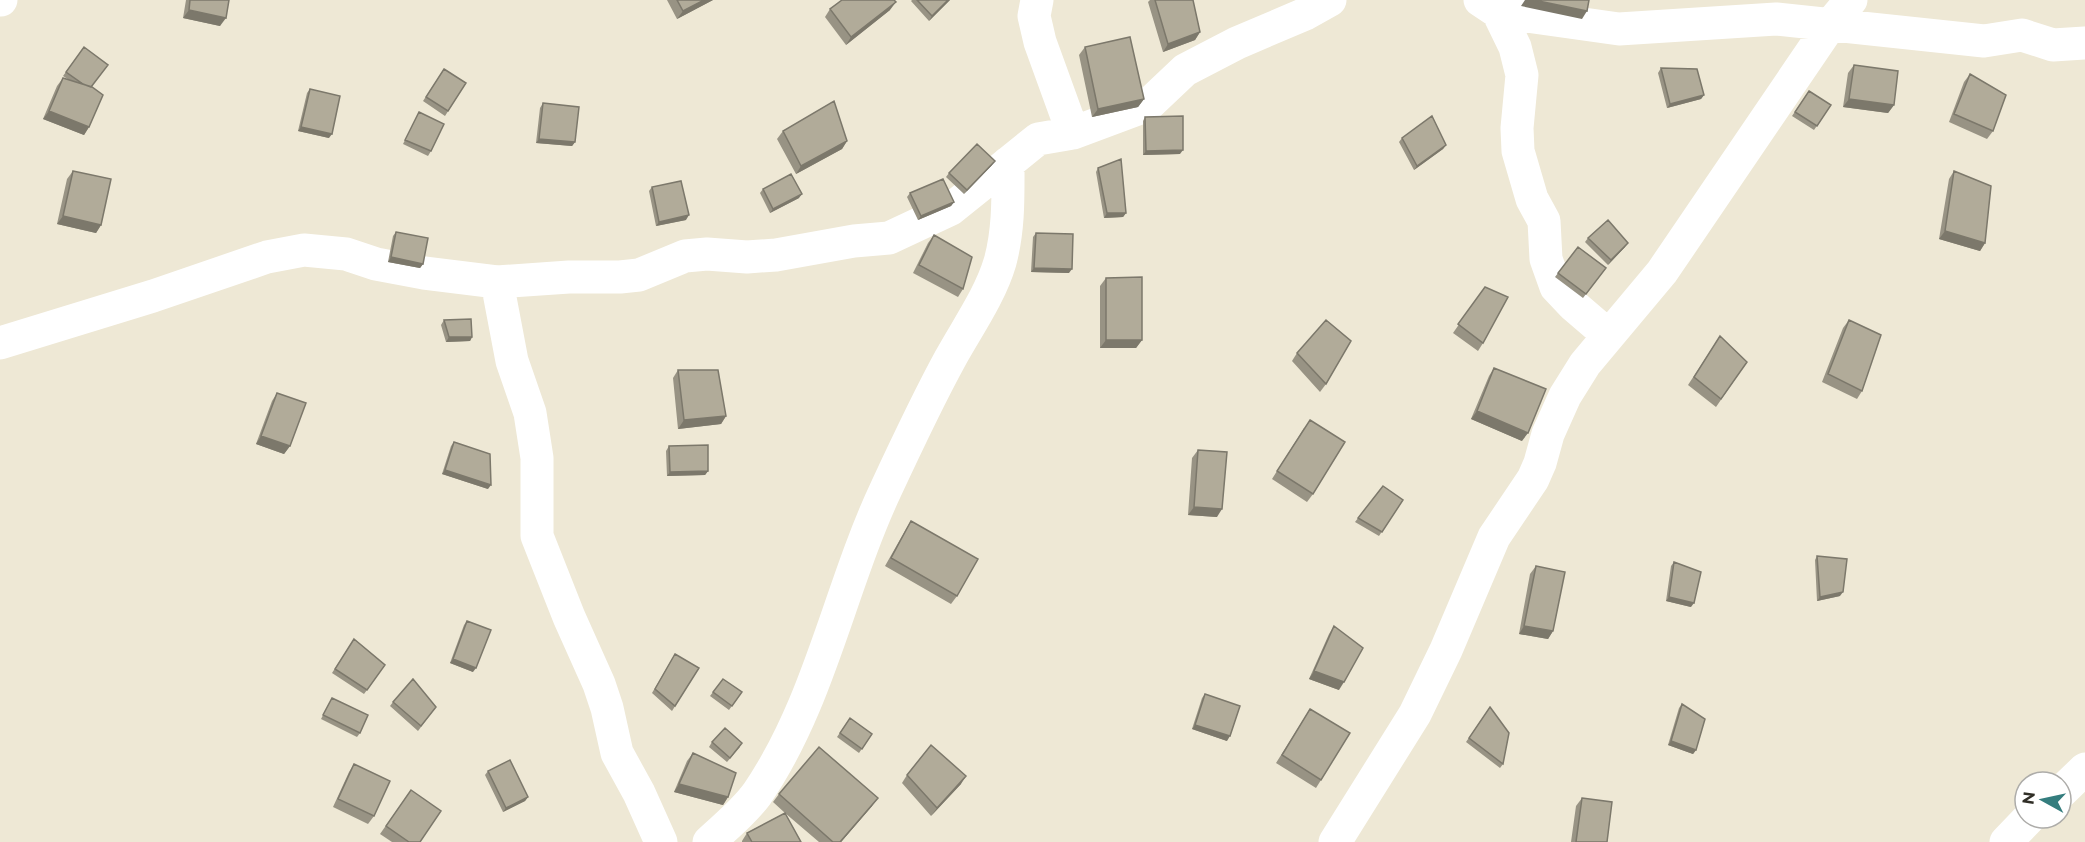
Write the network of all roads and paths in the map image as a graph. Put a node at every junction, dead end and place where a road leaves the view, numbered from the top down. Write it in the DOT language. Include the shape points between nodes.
graph roads {
  1 [pos="1037,0"];
  2 [pos="1330,0"];
  3 [pos="1851,0"];
  4 [pos="1489,6"];
  5 [pos="1830,25"];
  6 [pos="2085,43"];
  7 [pos="1073,133"];
  8 [pos="1008,163"];
  9 [pos="497,282"];
  10 [pos="1608,335"];
  11 [pos="0,343"];
  12 [pos="2085,769"];
  13 [pos="2073,780"];
  14 [pos="2018,830"];
  15 [pos="661,842"];
  16 [pos="709,842"];
  17 [pos="1335,842"];
  18 [pos="2007,842"];
  1 -- 7 [label="street" via="1034,16 1040,42"];
  2 -- 7 [label="street" via="1185,70 1148,105"];
  3 -- 5 [label="street"];
  4 -- 5 [label="street" via="1619,29 1776,19"];
  4 -- 10 [label="street" via="1515,47 1522,75 1518,151 1532,199 1544,221 1546,259 1556,287"];
  5 -- 6 [label="street" via="1984,41 2022,35 2053,45"];
  5 -- 10 [label="street" via="1662,272"];
  7 -- 8 [label="street" via="1038,139"];
  8 -- 9 [label="street" via="951,209 889,238 776,255 685,256 639,275 620,278"];
  8 -- 16 [label="street" via="1005,242 994,278 885,490 812,689 783,751 756,796"];
  9 -- 11 [label="street" via="424,273 346,254 304,250 267,257"];
  9 -- 15 [label="street" via="512,361 530,413 537,458 537,536 599,684 617,753"];
  10 -- 17 [label="street" via="1565,396 1533,479 1494,537 1415,714"];
  12 -- 13 [label="street"];
  14 -- 18 [label="street"];
}
